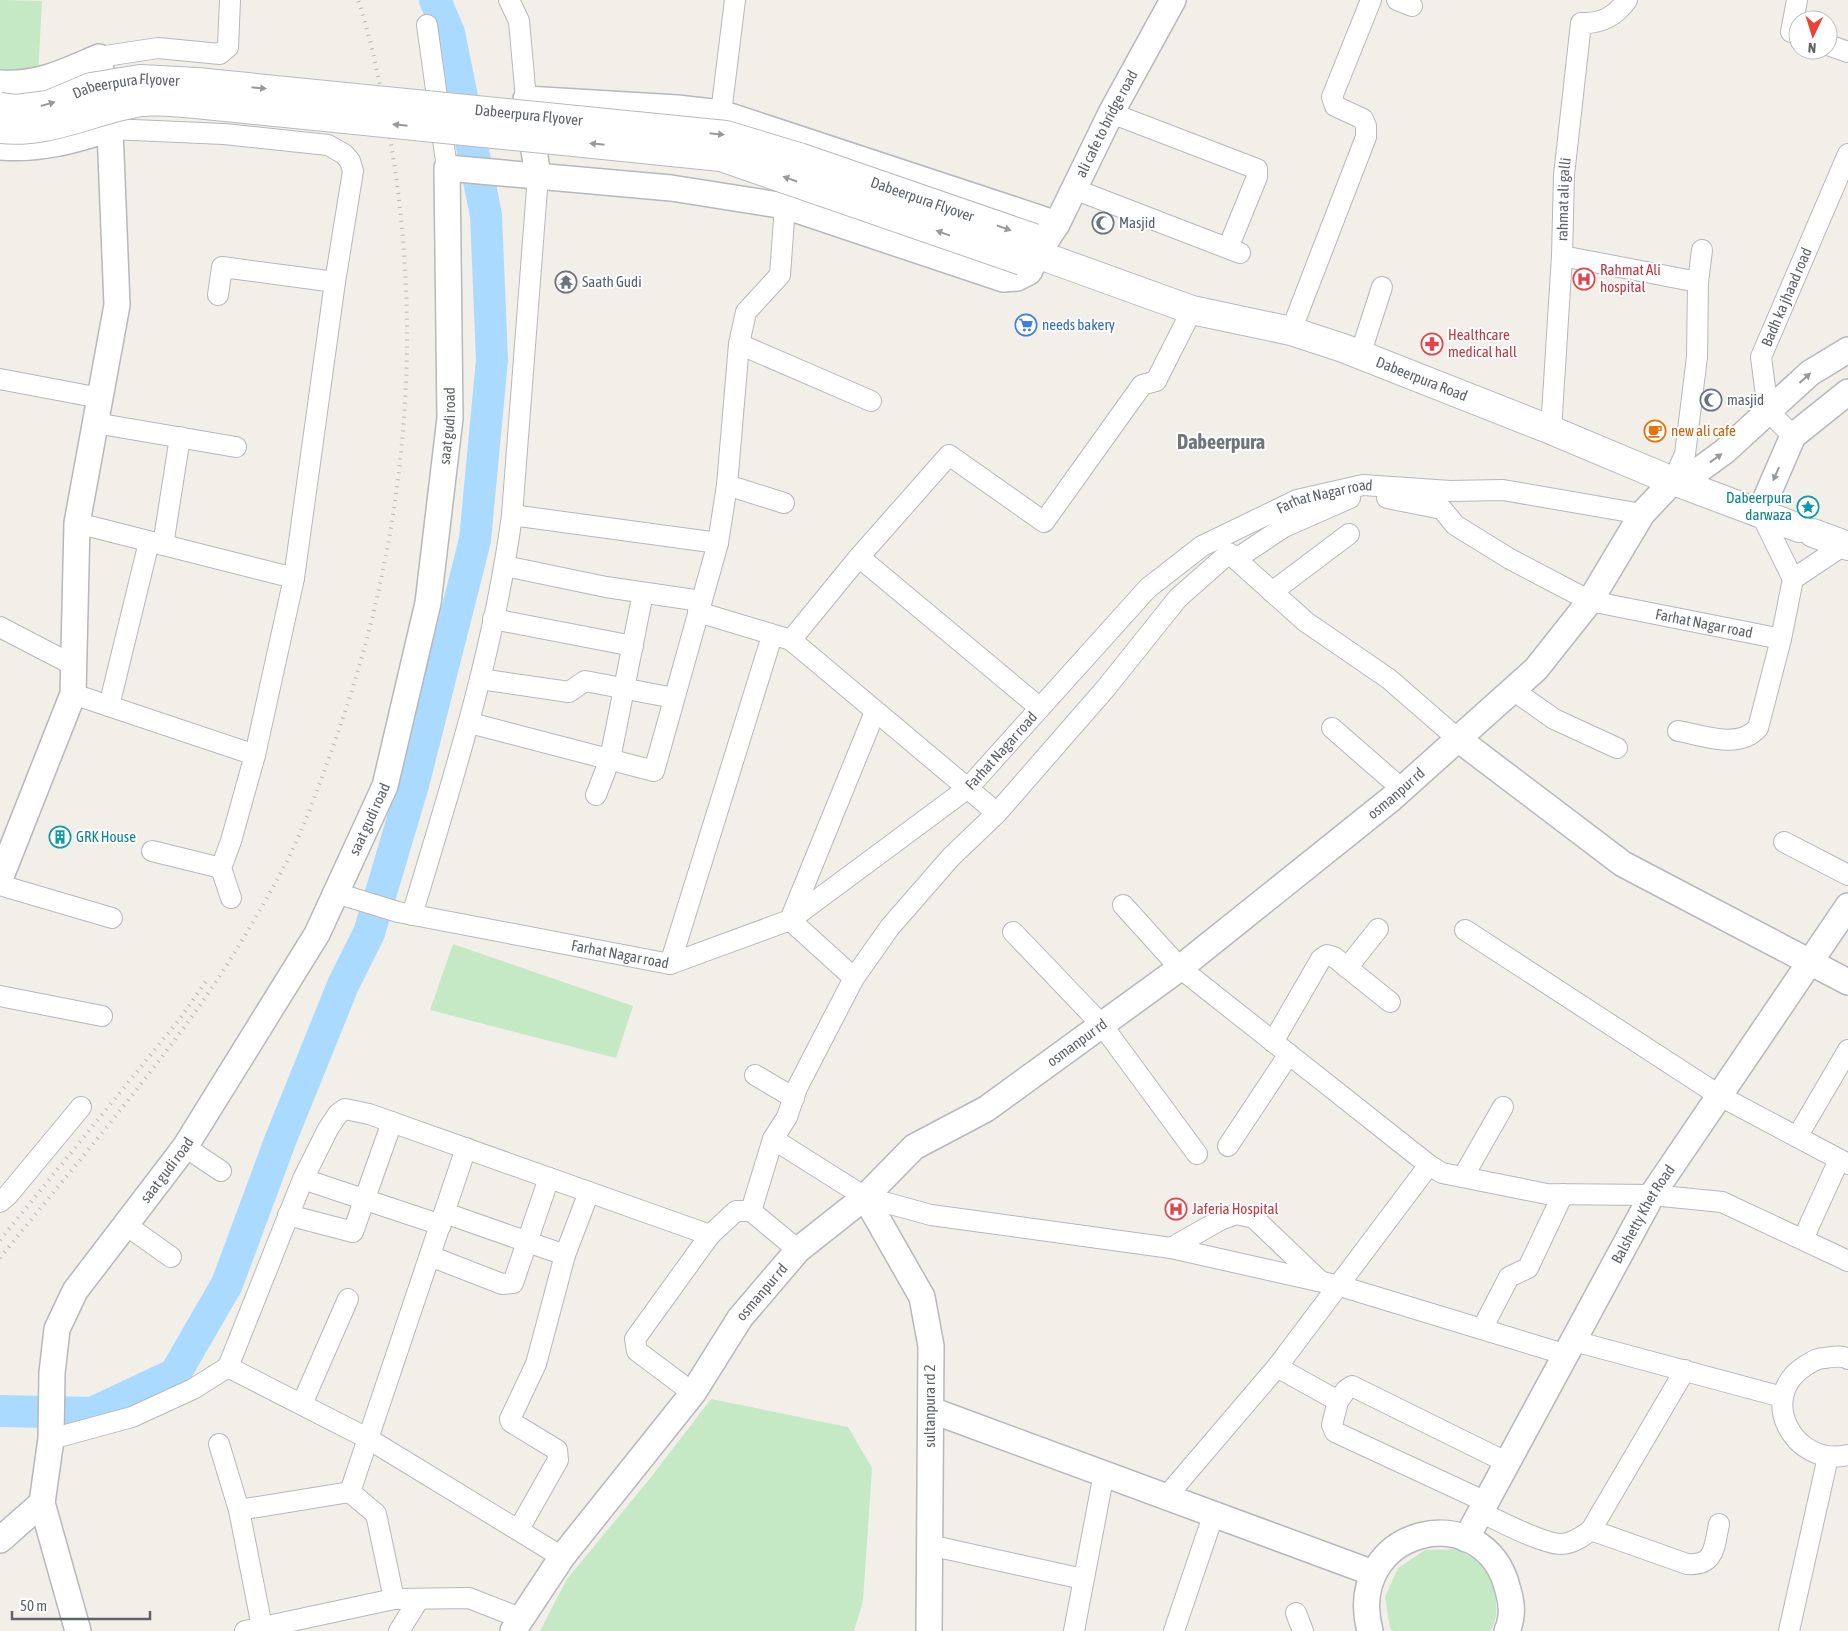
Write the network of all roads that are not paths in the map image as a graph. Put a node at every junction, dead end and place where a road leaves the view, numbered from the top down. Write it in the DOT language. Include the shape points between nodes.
graph roads {
  1 [pos="230,0"];
  2 [pos="509,0"];
  3 [pos="735,0"];
  4 [pos="1173,0"];
  5 [pos="1371,0"];
  6 [pos="1626,0"];
  7 [pos="427,25"];
  8 [pos="220,54"];
  9 [pos="99,57"];
  10 [pos="0,83"];
  11 [pos="526,99"];
  12 [pos="629,105"];
  13 [pos="0,107"];
  14 [pos="677,108"];
  15 [pos="721,113"];
  16 [pos="1111,113"];
  17 [pos="0,129"];
  18 [pos="110,130"];
  19 [pos="212,134"];
  20 [pos="0,147"];
  21 [pos="1847,161"];
  22 [pos="449,174"];
  23 [pos="532,175"];
  24 [pos="626,184"];
  25 [pos="671,188"];
  26 [pos="1074,189"];
  27 [pos="785,206"];
  28 [pos="1057,224"];
  29 [pos="1702,250"];
  30 [pos="1036,253"];
  31 [pos="1562,256"];
  32 [pos="335,282"];
  33 [pos="1698,282"];
  34 [pos="1382,287"];
  35 [pos="218,295"];
  36 [pos="1192,310"];
  37 [pos="1291,331"];
  38 [pos="739,344"];
  39 [pos="1848,350"];
  40 [pos="1360,355"];
  41 [pos="0,379"];
  42 [pos="1848,392"];
  43 [pos="100,398"];
  44 [pos="871,401"];
  45 [pos="1768,411"];
  46 [pos="95,423"];
  47 [pos="1551,430"];
  48 [pos="1793,436"];
  49 [pos="180,438"];
  50 [pos="236,447"];
  51 [pos="1673,481"];
  52 [pos="727,486"];
  53 [pos="784,504"];
  54 [pos="1760,512"];
  55 [pos="1642,514"];
  56 [pos="512,515"];
  57 [pos="77,523"];
  58 [pos="1349,534"];
  59 [pos="156,543"];
  60 [pos="718,543"];
  61 [pos="1846,546"];
  62 [pos="859,557"];
  63 [pos="1236,560"];
  64 [pos="505,566"];
  65 [pos="294,578"];
  66 [pos="1792,580"];
  67 [pos="643,592"];
  68 [pos="1272,592"];
  69 [pos="1590,601"];
  70 [pos="700,606"];
  71 [pos="493,619"];
  72 [pos="0,627"];
  73 [pos="781,638"];
  74 [pos="1781,639"];
  75 [pos="633,646"];
  76 [pos="75,666"];
  77 [pos="480,679"];
  78 [pos="624,689"];
  79 [pos="1513,690"];
  80 [pos="73,694"];
  81 [pos="674,698"];
  82 [pos="109,706"];
  83 [pos="1040,708"];
  84 [pos="875,712"];
  85 [pos="470,723"];
  86 [pos="1332,728"];
  87 [pos="1678,731"];
  88 [pos="1458,739"];
  89 [pos="1617,748"];
  90 [pos="255,755"];
  91 [pos="610,760"];
  92 [pos="968,788"];
  93 [pos="1402,789"];
  94 [pos="596,795"];
  95 [pos="997,813"];
  96 [pos="1784,842"];
  97 [pos="152,851"];
  98 [pos="221,868"];
  99 [pos="1848,875"];
  100 [pos="0,879"];
  101 [pos="0,885"];
  102 [pos="345,896"];
  103 [pos="231,898"];
  104 [pos="1123,905"];
  105 [pos="1848,906"];
  106 [pos="405,913"];
  107 [pos="112,918"];
  108 [pos="790,920"];
  109 [pos="1378,929"];
  110 [pos="1465,930"];
  111 [pos="1013,932"];
  112 [pos="670,964"];
  113 [pos="1809,964"];
  114 [pos="1180,968"];
  115 [pos="1347,968"];
  116 [pos="854,978"];
  117 [pos="1848,982"];
  118 [pos="0,996"];
  119 [pos="1390,1002"];
  120 [pos="102,1016"];
  121 [pos="1102,1024"];
  122 [pos="1273,1042"];
  123 [pos="1848,1050"];
  124 [pos="1289,1054"];
  125 [pos="755,1075"];
  126 [pos="1720,1096"];
  127 [pos="794,1098"];
  128 [pos="81,1107"];
  129 [pos="1503,1107"];
  130 [pos="392,1122"];
  131 [pos="1797,1137"];
  132 [pos="773,1139"];
  133 [pos="1228,1146"];
  134 [pos="185,1147"];
  135 [pos="466,1148"];
  136 [pos="1197,1154"];
  137 [pos="1844,1162"];
  138 [pos="1429,1166"];
  139 [pos="221,1171"];
  140 [pos="1463,1177"];
  141 [pos="549,1178"];
  142 [pos="302,1179"];
  143 [pos="589,1192"];
  144 [pos="1562,1194"];
  145 [pos="1652,1195"];
  146 [pos="865,1197"];
  147 [pos="366,1200"];
  148 [pos="0,1202"];
  149 [pos="751,1211"];
  150 [pos="288,1215"];
  151 [pos="443,1219"];
  152 [pos="126,1225"];
  153 [pos="710,1234"];
  154 [pos="1803,1238"];
  155 [pos="528,1241"];
  156 [pos="1172,1248"];
  157 [pos="798,1250"];
  158 [pos="566,1255"];
  159 [pos="430,1256"];
  160 [pos="171,1257"];
  161 [pos="1848,1261"];
  162 [pos="1320,1282"];
  163 [pos="1340,1286"];
  164 [pos="348,1299"];
  165 [pos="1482,1329"];
  166 [pos="1570,1348"];
  167 [pos="1848,1358"];
  168 [pos="228,1367"];
  169 [pos="1278,1367"];
  170 [pos="1685,1370"];
  171 [pos="693,1393"];
  172 [pos="1782,1397"];
  173 [pos="1338,1401"];
  174 [pos="302,1404"];
  175 [pos="931,1410"];
  176 [pos="367,1438"];
  177 [pos="51,1439"];
  178 [pos="219,1444"];
  179 [pos="1843,1456"];
  180 [pos="1508,1463"];
  181 [pos="1104,1473"];
  182 [pos="350,1492"];
  183 [pos="1166,1498"];
  184 [pos="42,1503"];
  185 [pos="1483,1507"];
  186 [pos="239,1510"];
  187 [pos="1214,1513"];
  188 [pos="1719,1524"];
  189 [pos="518,1530"];
  190 [pos="1591,1530"];
  191 [pos="1466,1538"];
  192 [pos="0,1540"];
  193 [pos="929,1545"];
  194 [pos="562,1557"];
  195 [pos="1373,1573"];
  196 [pos="1083,1579"];
  197 [pos="394,1599"];
  198 [pos="419,1599"];
  199 [pos="516,1624"];
  200 [pos="291,1626"];
  201 [pos="254,1629"];
  202 [pos="1511,1630"];
  203 [pos="78,1631"];
  204 [pos="399,1631"];
  205 [pos="929,1631"];
  206 [pos="1074,1631"];
  207 [pos="1174,1631"];
  208 [pos="1370,1631"];
  209 [pos="1789,1631"];
  1 -- 8 [label="street" via="228,47"];
  2 -- 11 [label="street" via="519,21"];
  3 -- 15 [label="street"];
  4 -- 16 [label="street, ali cafe to bridge road"];
  5 -- 37 [label="street" via="1332,97 1335,106 1363,119 1366,137"];
  6 -- 31 [label="street, rahmat ali galli" via="1620,10 1597,24 1581,23 1564,174"];
  7 -- 22 [label="street"];
  8 -- 9 [label="street" via="158,48"];
  8 -- 19 [label="street"];
  9 -- 10 [label="street" via="52,78"];
  9 -- 18 [label="street"];
  11 -- 12 [label="street"];
  11 -- 23 [label="street"];
  12 -- 14 [label="street"];
  12 -- 24 [label="street"];
  13 -- 30 [label="main road, Dabeerpura Flyover, one-way, bridge" via="16,109 48,105 91,87 140,79 726,135 800,157"];
  14 -- 15 [label="street"];
  14 -- 25 [label="street"];
  15 -- 28 [label="street"];
  16 -- 26 [label="street, ali cafe to bridge road"];
  16 -- 26 [label="street" via="1257,169 1234,251"];
  30 -- 17 [label="main road, Dabeerpura Flyover, one-way, bridge" via="721,157 196,104 143,102 50,126 18,131"];
  18 -- 19 [label="street"];
  18 -- 20 [label="street" via="48,146"];
  18 -- 43 [label="street" via="117,305"];
  19 -- 32 [label="street" via="328,145 336,147 350,160 353,171"];
  21 -- 45 [label="street, Badh ka jhaad road" via="1761,357"];
  22 -- 23 [label="street, ali cafe to bridge road"];
  22 -- 102 [label="street, saat gudi road" via="450,418 428,603 386,786"];
  23 -- 24 [label="street, ali cafe to bridge road"];
  23 -- 56 [label="street"];
  24 -- 25 [label="street, ali cafe to bridge road"];
  25 -- 27 [label="street, ali cafe to bridge road"];
  26 -- 28 [label="street, ali cafe to bridge road"];
  27 -- 30 [label="street, ali cafe to bridge road" via="1003,279 1017,278 1029,272"];
  27 -- 38 [label="street" via="780,275 746,312"];
  28 -- 30 [label="street, ali cafe to bridge road"];
  29 -- 33 [label="street"];
  30 -- 36 [label="main road, Dabeerpura Road"];
  31 -- 33 [label="street"];
  31 -- 47 [label="street, rahmat ali galli"];
  32 -- 35 [label="street" via="222,267"];
  32 -- 65 [label="street"];
  33 -- 51 [label="street" via="1697,357 1685,454"];
  34 -- 40 [label="street"];
  36 -- 37 [label="main road, Dabeerpura Road"];
  36 -- 62 [label="street" via="1156,381 1142,386 1044,522 949,455"];
  37 -- 40 [label="main road, Dabeerpura Road"];
  38 -- 44 [label="street"];
  38 -- 52 [label="street"];
  45 -- 39 [label="street, one-way" via="1810,373"];
  40 -- 47 [label="main road, Dabeerpura Road"];
  41 -- 43 [label="street"];
  42 -- 48 [label="street"];
  43 -- 46 [label="street"];
  45 -- 48 [label="street"];
  51 -- 45 [label="street, one-way" via="1699,470 1725,451"];
  46 -- 49 [label="street"];
  46 -- 57 [label="street"];
  47 -- 51 [label="main road, Dabeerpura Road"];
  48 -- 54 [label="street, one-way"];
  49 -- 50 [label="street"];
  49 -- 59 [label="street"];
  51 -- 54 [label="main road, Dabeerpura Road"];
  51 -- 55 [label="street, osmanpur rd"];
  52 -- 53 [label="street"];
  52 -- 60 [label="street"];
  54 -- 61 [label="main road, Dabeerpura Road"];
  54 -- 66 [label="street"];
  55 -- 69 [label="street, osmanpur rd"];
  55 -- 83 [label="street, Farhat Nagar road" via="1503,490 1450,491 1363,485 1298,500 1202,546 1148,588"];
  56 -- 60 [label="street"];
  56 -- 64 [label="street"];
  57 -- 59 [label="street"];
  57 -- 76 [label="street"];
  58 -- 68 [label="street"];
  59 -- 65 [label="street"];
  59 -- 82 [label="street"];
  60 -- 70 [label="street"];
  61 -- 66 [label="street"];
  62 -- 73 [label="street"];
  62 -- 83 [label="street"];
  63 -- 68 [label="street"];
  63 -- 69 [label="street, Farhat Nagar road" via="1284,527 1345,499 1396,498 1442,509 1455,525 1510,559"];
  63 -- 95 [label="street" via="1229,554 1178,598 1106,688"];
  64 -- 67 [label="street"];
  64 -- 71 [label="street"];
  65 -- 90 [label="street"];
  66 -- 74 [label="street"];
  67 -- 70 [label="street"];
  67 -- 75 [label="street"];
  68 -- 88 [label="street" via="1306,622 1389,679"];
  69 -- 74 [label="street, Farhat Nagar road"];
  69 -- 79 [label="street, osmanpur rd" via="1536,669"];
  70 -- 73 [label="street"];
  70 -- 81 [label="street"];
  71 -- 75 [label="street"];
  71 -- 77 [label="street"];
  72 -- 76 [label="street"];
  73 -- 84 [label="street"];
  73 -- 112 [label="street"];
  74 -- 87 [label="street" via="1758,728 1753,734 1731,740"];
  75 -- 78 [label="street"];
  76 -- 80 [label="street"];
  77 -- 78 [label="street" via="569,692 585,681"];
  77 -- 85 [label="street"];
  78 -- 81 [label="street"];
  78 -- 91 [label="street"];
  79 -- 88 [label="street, osmanpur rd"];
  79 -- 89 [label="street" via="1554,719"];
  80 -- 82 [label="street"];
  80 -- 100 [label="street"];
  81 -- 91 [label="street" via="654,771"];
  82 -- 90 [label="street"];
  83 -- 92 [label="street, Farhat Nagar road"];
  84 -- 92 [label="street"];
  84 -- 108 [label="street"];
  85 -- 91 [label="street"];
  85 -- 106 [label="street"];
  86 -- 93 [label="street"];
  88 -- 93 [label="street, osmanpur rd"];
  88 -- 113 [label="street" via="1623,864"];
  90 -- 98 [label="street"];
  91 -- 94 [label="street"];
  92 -- 95 [label="street"];
  92 -- 108 [label="street, Farhat Nagar road"];
  93 -- 114 [label="street, osmanpur rd"];
  95 -- 116 [label="street" via="951,857 890,927"];
  96 -- 99 [label="street"];
  97 -- 98 [label="street"];
  98 -- 103 [label="street"];
  101 -- 107 [label="street"];
  102 -- 106 [label="street, Farhat Nagar road"];
  102 -- 134 [label="street, saat gudi road" via="317,934"];
  104 -- 114 [label="street"];
  105 -- 113 [label="street, Balshetty Khet Road"];
  106 -- 112 [label="street, Farhat Nagar road"];
  108 -- 112 [label="street, Farhat Nagar road"];
  108 -- 116 [label="street"];
  109 -- 115 [label="street"];
  110 -- 126 [label="street"];
  111 -- 121 [label="street"];
  113 -- 117 [label="street"];
  113 -- 126 [label="street, Balshetty Khet Road"];
  114 -- 121 [label="street, osmanpur rd"];
  114 -- 122 [label="street"];
  115 -- 119 [label="street"];
  115 -- 122 [label="street" via="1334,957 1327,955 1322,959"];
  116 -- 127 [label="street"];
  118 -- 120 [label="street"];
  121 -- 136 [label="street"];
  121 -- 146 [label="street, osmanpur rd" via="986,1109 914,1147"];
  122 -- 124 [label="street"];
  123 -- 131 [label="street"];
  124 -- 133 [label="street"];
  124 -- 138 [label="street"];
  125 -- 127 [label="street"];
  126 -- 131 [label="street"];
  126 -- 145 [label="street, Balshetty Khet Road"];
  127 -- 132 [label="street"];
  128 -- 148 [label="street"];
  129 -- 140 [label="street"];
  130 -- 135 [label="street"];
  130 -- 142 [label="street" via="345,1109 328,1129"];
  130 -- 147 [label="street"];
  131 -- 137 [label="street"];
  132 -- 146 [label="street"];
  132 -- 149 [label="street"];
  134 -- 139 [label="street"];
  134 -- 152 [label="street, saat gudi road"];
  135 -- 141 [label="street"];
  135 -- 151 [label="street"];
  137 -- 154 [label="street"];
  138 -- 140 [label="street"];
  138 -- 163 [label="street"];
  140 -- 144 [label="street" via="1547,1194"];
  141 -- 143 [label="street"];
  141 -- 155 [label="street"];
  142 -- 147 [label="street"];
  142 -- 150 [label="street"];
  143 -- 153 [label="street"];
  143 -- 158 [label="street"];
  144 -- 145 [label="street"];
  144 -- 165 [label="street" via="1528,1268 1509,1277"];
  145 -- 154 [label="street" via="1722,1202"];
  145 -- 166 [label="street, Balshetty Khet Road"];
  146 -- 156 [label="street" via="931,1215"];
  146 -- 157 [label="street, osmanpur rd"];
  146 -- 175 [label="street, sultanpura rd 2" via="922,1297 931,1346"];
  147 -- 150 [label="street" via="353,1232"];
  147 -- 151 [label="street"];
  149 -- 153 [label="street" via="736,1211"];
  149 -- 157 [label="street"];
  150 -- 168 [label="street"];
  151 -- 155 [label="street"];
  151 -- 159 [label="street"];
  152 -- 160 [label="street"];
  152 -- 177 [label="street, saat gudi road" via="75,1291 57,1329 52,1373"];
  153 -- 171 [label="street" via="635,1340 637,1351"];
  154 -- 161 [label="street"];
  155 -- 158 [label="street"];
  155 -- 159 [label="street" via="515,1280 508,1285"];
  156 -- 162 [label="street"];
  156 -- 162 [label="street" via="1222,1219 1237,1214 1254,1218"];
  157 -- 171 [label="street, osmanpur rd" via="740,1318"];
  158 -- 189 [label="street" via="536,1364 510,1419 556,1450 558,1460"];
  159 -- 176 [label="street"];
  162 -- 163 [label="street"];
  163 -- 165 [label="street"];
  163 -- 169 [label="street"];
  164 -- 174 [label="street"];
  165 -- 166 [label="street"];
  166 -- 170 [label="street"];
  166 -- 180 [label="street, Balshetty Khet Road"];
  167 -- 172 [label="street" via="1818,1358 1795,1373"];
  168 -- 174 [label="street"];
  168 -- 177 [label="street" via="193,1389 132,1417"];
  169 -- 173 [label="street"];
  169 -- 183 [label="street"];
  170 -- 172 [label="street"];
  170 -- 190 [label="street"];
  171 -- 194 [label="street, osmanpur rd"];
  172 -- 179 [label="street" via="1785,1425 1802,1447"];
  173 -- 180 [label="street" via="1352,1386"];
  173 -- 185 [label="street" via="1332,1425 1335,1432"];
  174 -- 176 [label="street"];
  175 -- 181 [label="street"];
  175 -- 193 [label="street, sultanpura rd 2"];
  176 -- 182 [label="street"];
  176 -- 189 [label="street"];
  177 -- 184 [label="street, saat gudi road"];
  178 -- 186 [label="street"];
  179 -- 209 [label="street"];
  180 -- 185 [label="street, Balshetty Khet Road"];
  181 -- 183 [label="street"];
  181 -- 196 [label="street"];
  182 -- 186 [label="street"];
  182 -- 197 [label="street" via="376,1514"];
  183 -- 187 [label="street"];
  184 -- 192 [label="street"];
  184 -- 203 [label="street"];
  185 -- 190 [label="street" via="1541,1539 1560,1544 1580,1539"];
  185 -- 191 [label="street, Balshetty Khet Road"];
  186 -- 201 [label="street"];
  187 -- 195 [label="street"];
  187 -- 207 [label="street"];
  188 -- 190 [label="street" via="1710,1558 1695,1564"];
  189 -- 194 [label="street"];
  191 -- 195 [label="street" via="1445,1533 1424,1534 1386,1554"];
  191 -- 202 [label="street" via="1489,1551 1505,1575 1512,1604"];
  193 -- 196 [label="street"];
  193 -- 205 [label="street, sultanpura rd 2"];
  194 -- 199 [label="street, osmanpur rd"];
  195 -- 208 [label="street" via="1365,1614"];
  196 -- 206 [label="street"];
  197 -- 198 [label="street"];
  197 -- 200 [label="street"];
  198 -- 199 [label="street" via="469,1598"];
  198 -- 204 [label="street"];
  200 -- 201 [label="street"];
}
